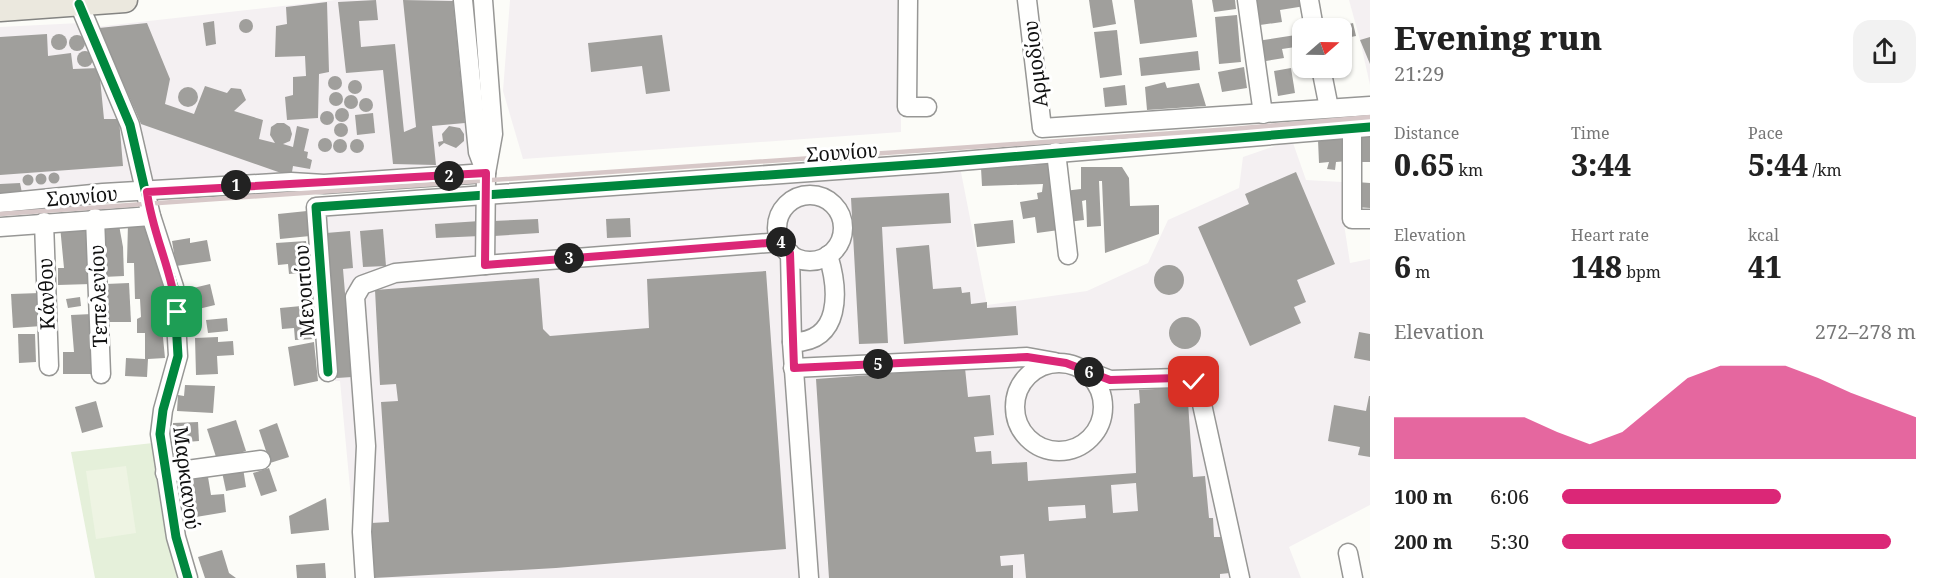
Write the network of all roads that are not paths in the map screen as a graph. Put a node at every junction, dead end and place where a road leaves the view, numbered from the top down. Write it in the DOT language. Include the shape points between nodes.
graph roads {
  1 [pos="125,0"];
  2 [pos="463,0"];
  3 [pos="483,0"];
  4 [pos="908,0"];
  5 [pos="1027,0"];
  6 [pos="1246,0"];
  7 [pos="1309,0"];
  8 [pos="79,4"];
  9 [pos="0,9"];
  10 [pos="1312,18"];
  11 [pos="1323,78"];
  12 [pos="489,84"];
  13 [pos="470,85"];
  14 [pos="1370,106"];
  15 [pos="927,107"];
  16 [pos="1329,108"];
  17 [pos="1263,114"];
  18 [pos="1361,128"];
  19 [pos="1056,152"];
  20 [pos="486,173"];
  21 [pos="147,192"];
  22 [pos="486,194"];
  23 [pos="0,203"];
  24 [pos="316,207"];
  25 [pos="151,216"];
  26 [pos="95,218"];
  27 [pos="1361,219"];
  28 [pos="44,222"];
  29 [pos="0,227"];
  30 [pos="785,247"];
  31 [pos="828,255"];
  32 [pos="1068,255"];
  33 [pos="485,265"];
  34 [pos="792,342"];
  35 [pos="1057,362"];
  36 [pos="49,366"];
  37 [pos="794,368"];
  38 [pos="1082,369"];
  39 [pos="328,372"];
  40 [pos="101,374"];
  41 [pos="261,460"];
  42 [pos="165,473"];
  43 [pos="1348,553"];
  44 [pos="188,578"];
  45 [pos="364,578"];
  46 [pos="809,578"];
  47 [pos="1240,578"];
  48 [pos="1353,578"];
  1 -- 8 [label="main road"];
  2 -- 13 [label="street"];
  3 -- 12 [label="street"];
  4 -- 15 [label="street" via="907,107"];
  5 -- 17 [label="street, Αρμοδίου" via="1042,128"];
  6 -- 17 [label="street"];
  7 -- 10 [label="street"];
  8 -- 9 [label="main road"];
  8 -- 21 [label="street, Μαρκιανού" via="130,125"];
  11 -- 16 [label="street"];
  12 -- 13 [label="street"];
  12 -- 20 [label="street" via="493,134"];
  13 -- 20 [label="street" via="478,152"];
  14 -- 16 [label="street"];
  16 -- 17 [label="street"];
  18 -- 19 [label="street, Σουνίου"];
  18 -- 27 [label="street"];
  19 -- 22 [label="street, Σουνίου"];
  19 -- 32 [label="street"];
  20 -- 21 [label="street, Σουνίου"];
  20 -- 22 [label="street"];
  21 -- 23 [label="street, Σουνίου"];
  21 -- 25 [label="street, Μαρκιανού"];
  22 -- 24 [label="street, Σουνίου"];
  22 -- 33 [label="street"];
  24 -- 39 [label="street, Μενοιτίου"];
  25 -- 26 [label="street, Σουνίου"];
  25 -- 42 [label="street, Μαρκιανού" via="174,287 178,331 176,368 160,422"];
  26 -- 28 [label="street, Σουνίου"];
  26 -- 40 [label="street, Τεπελενίου"];
  28 -- 29 [label="street, Σουνίου"];
  28 -- 36 [label="street, Κάνθου"];
  30 -- 31 [label="street" via="804,260"];
  30 -- 31 [label="street" via="778,220 785,206 804,195 819,196 837,209 843,223 838,244"];
  30 -- 33 [label="street"];
  30 -- 34 [label="street"];
  31 -- 34 [label="street" via="835,294 831,321 815,337"];
  33 -- 45 [label="street" via="395,273 362,285 355,297 366,446"];
  34 -- 37 [label="street"];
  35 -- 37 [label="street" via="1020,357"];
  35 -- 38 [label="street"];
  35 -- 38 [label="street" via="1029,373 1014,400 1020,429 1043,449 1070,450 1097,430 1102,397 1091,376"];
  37 -- 46 [label="street"];
  38 -- 47 [label="street" via="1110,380 1178,378 1197,386"];
  41 -- 42 [label="street"];
  42 -- 44 [label="street, Μαρκιανού" via="178,547"];
  43 -- 48 [label="street"];
}
